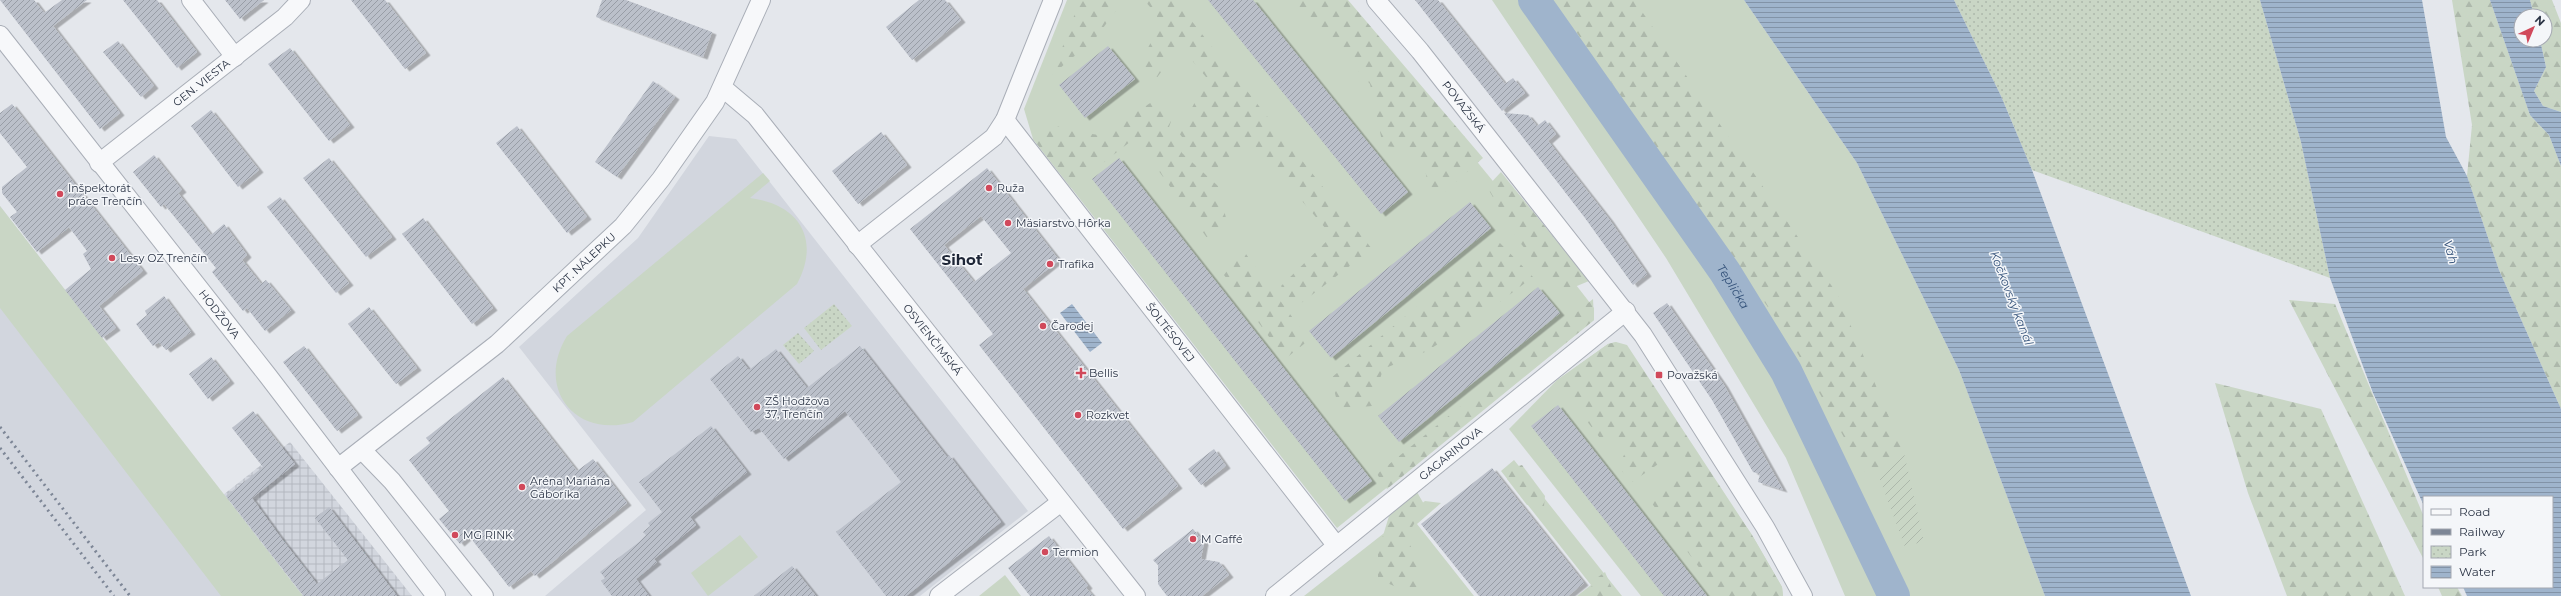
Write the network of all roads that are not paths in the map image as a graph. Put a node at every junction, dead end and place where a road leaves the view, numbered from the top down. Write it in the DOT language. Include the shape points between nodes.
graph roads {
  1 [pos="191,0"];
  2 [pos="301,0"];
  3 [pos="761,0"];
  4 [pos="1053,0"];
  5 [pos="1376,0"];
  6 [pos="0,36"];
  7 [pos="235,57"];
  8 [pos="723,88"];
  9 [pos="1005,120"];
  10 [pos="99,163"];
  11 [pos="857,245"];
  12 [pos="1626,311"];
  13 [pos="362,450"];
  14 [pos="338,468"];
  15 [pos="1061,502"];
  16 [pos="1336,545"];
  17 [pos="1793,576"];
  18 [pos="436,596"];
  19 [pos="484,596"];
  20 [pos="939,596"];
  21 [pos="1136,596"];
  22 [pos="1275,596"];
  23 [pos="1793,596"];
  24 [pos="1803,596"];
  1 -- 7 [label="street"];
  2 -- 7 [label="street, GEN. VIESTA" via="285,17"];
  3 -- 8 [label="street, KPT. NÁLEPKU"];
  4 -- 9 [label="street"];
  5 -- 12 [label="street, POVAŽSKÁ"];
  6 -- 10 [label="street, HODŽOVA"];
  7 -- 10 [label="street, GEN. VIESTA"];
  8 -- 11 [label="street, OSVIENČIMSKÁ" via="755,115"];
  8 -- 13 [label="street, KPT. NÁLEPKU" via="689,140 623,226 497,344"];
  9 -- 11 [label="street" via="994,137"];
  9 -- 16 [label="street, ŠOLTÉSOVEJ"];
  10 -- 14 [label="street, HODŽOVA"];
  11 -- 15 [label="street, OSVIENČIMSKÁ"];
  12 -- 16 [label="street, GAGARINOVA"];
  12 -- 17 [label="street, POVAŽSKÁ" via="1765,527"];
  13 -- 14 [label="street, KPT. NÁLEPKU"];
  13 -- 19 [label="street" via="392,481"];
  14 -- 18 [label="street, HODŽOVA"];
  15 -- 20 [label="street"];
  15 -- 21 [label="street, OSVIENČIMSKÁ"];
  16 -- 22 [label="street, GAGARINOVA"];
  17 -- 23 [label="street, POVAŽSKÁ"];
  17 -- 24 [label="street"];
}
